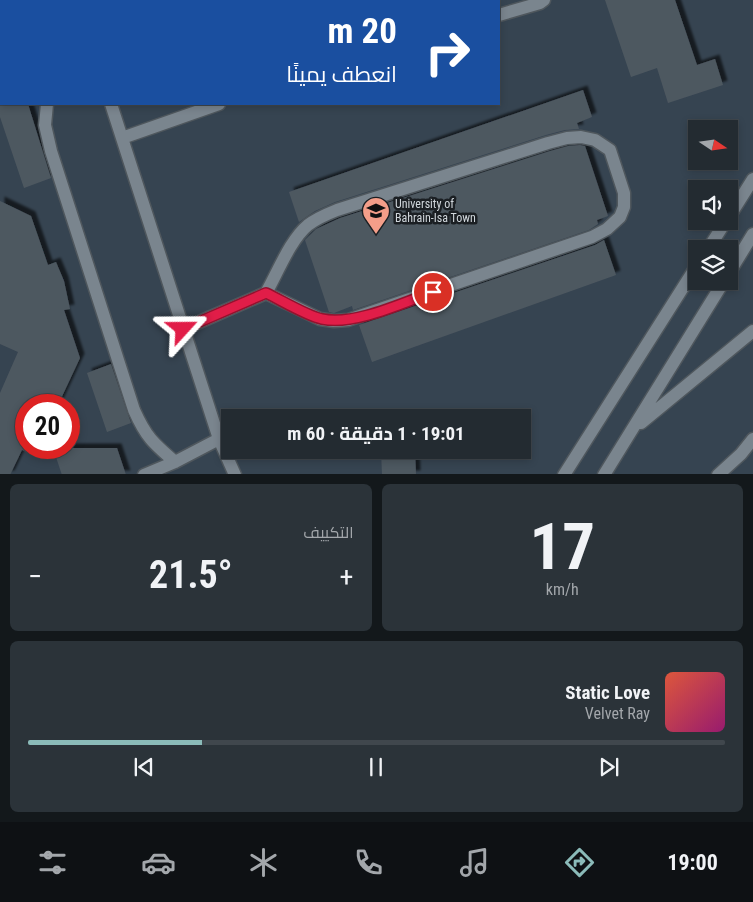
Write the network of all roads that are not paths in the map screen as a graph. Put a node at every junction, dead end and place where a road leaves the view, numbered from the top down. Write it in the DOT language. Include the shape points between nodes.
graph roads {
  1 [pos="544,0"];
  2 [pos="500,15"];
  3 [pos="47,105"];
  4 [pos="111,105"];
  5 [pos="215,105"];
  6 [pos="122,138"];
  7 [pos="753,179"];
  8 [pos="738,203"];
  9 [pos="753,234"];
  10 [pos="738,258"];
  11 [pos="688,280"];
  12 [pos="718,290"];
  13 [pos="266,293"];
  14 [pos="183,329"];
  15 [pos="753,331"];
  16 [pos="632,431"];
  17 [pos="753,439"];
  18 [pos="219,440"];
  19 [pos="175,462"];
  20 [pos="144,474"];
  21 [pos="235,474"];
  22 [pos="564,474"];
  23 [pos="604,474"];
  24 [pos="718,474"];
  1 -- 2 [label="lane"];
  3 -- 19 [label="lane" via="45,125 51,151 134,410 143,431"];
  4 -- 6 [label="lane"];
  5 -- 6 [label="lane"];
  6 -- 14 [label="lane"];
  7 -- 8 [label="lane"];
  9 -- 10 [label="lane"];
  11 -- 22 [label="lane"];
  12 -- 16 [label="lane"];
  13 -- 13 [label="lane" via="298,236 316,220 336,210 567,138 595,140 610,150 624,193 624,207 620,217 608,229 592,237 348,320 320,318"];
  13 -- 14 [label="lane"];
  14 -- 18 [label="lane"];
  15 -- 16 [label="lane"];
  16 -- 23 [label="lane"];
  17 -- 24 [label="lane"];
  18 -- 19 [label="lane"];
  18 -- 21 [label="lane"];
  19 -- 20 [label="lane"];
}
